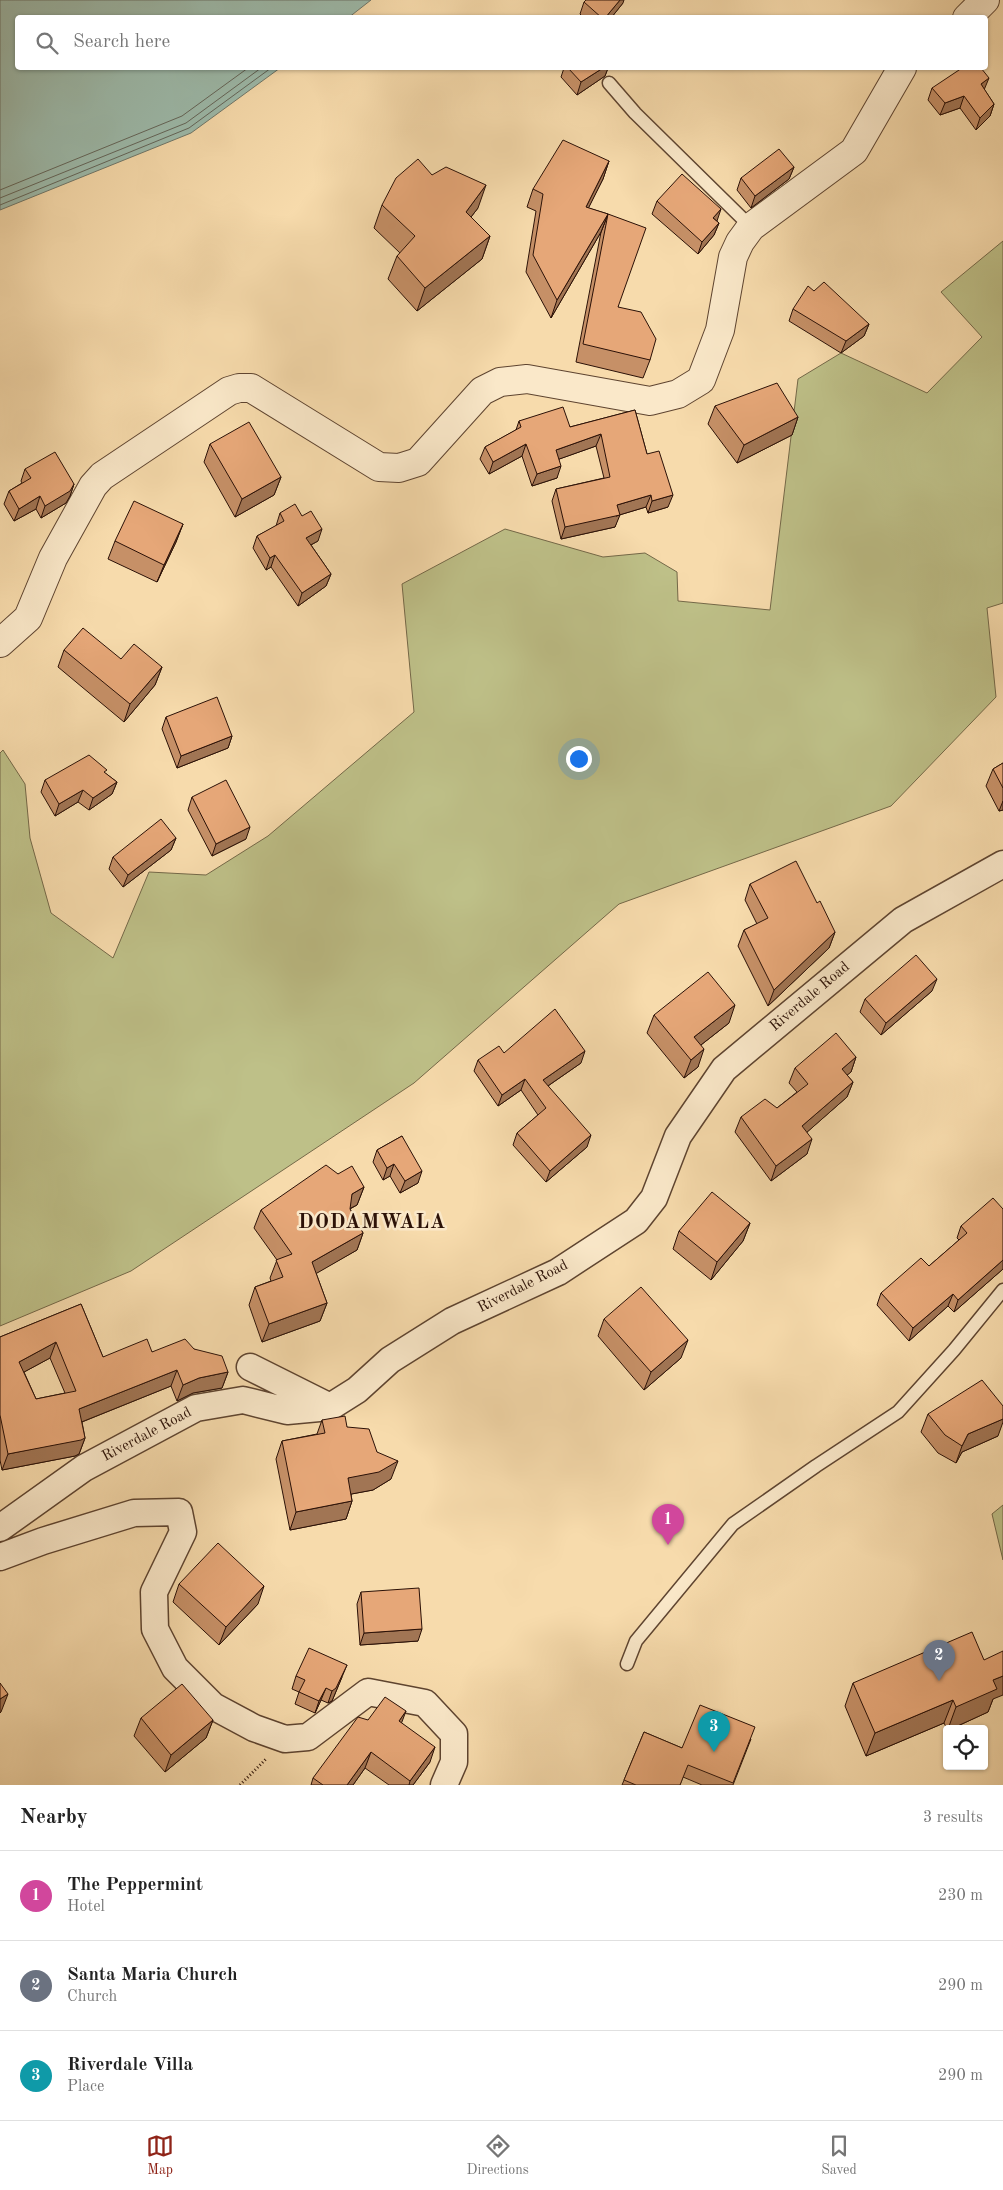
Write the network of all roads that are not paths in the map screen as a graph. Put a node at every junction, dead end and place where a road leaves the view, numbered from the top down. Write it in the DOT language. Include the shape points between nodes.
graph roads {
  1 [pos="986,0"];
  2 [pos="970,15"];
  3 [pos="901,70"];
  4 [pos="609,83"];
  5 [pos="751,227"];
  6 [pos="0,643"];
  7 [pos="1003,864"];
  8 [pos="1003,1290"];
  9 [pos="250,1367"];
  10 [pos="330,1407"];
  11 [pos="0,1528"];
  12 [pos="0,1557"];
  13 [pos="627,1664"];
  14 [pos="444,1785"];
  1 -- 2 [label="street"];
  3 -- 5 [label="street" via="854,151"];
  4 -- 5 [label="lane" via="635,113"];
  5 -- 6 [label="street" via="733,257 720,330 701,380 678,394 650,401 527,378 500,382 482,391 418,462 399,468 379,467 251,388 229,391 102,476 93,486 53,558 28,618"];
  7 -- 10 [label="street, Riverdale Road" via="903,920 724,1069 678,1136 654,1198 636,1221 558,1272 452,1321 390,1360 357,1390"];
  8 -- 13 [label="lane" via="898,1412 733,1524 636,1641"];
  9 -- 10 [label="street"];
  10 -- 11 [label="street, Riverdale Road" via="287,1411 243,1400 196,1408 84,1468"];
  12 -- 14 [label="street" via="134,1513 179,1512 183,1532 154,1592 155,1629 175,1668 213,1706 254,1728 286,1739 308,1737 368,1692 425,1703 454,1734 454,1762"];
}
